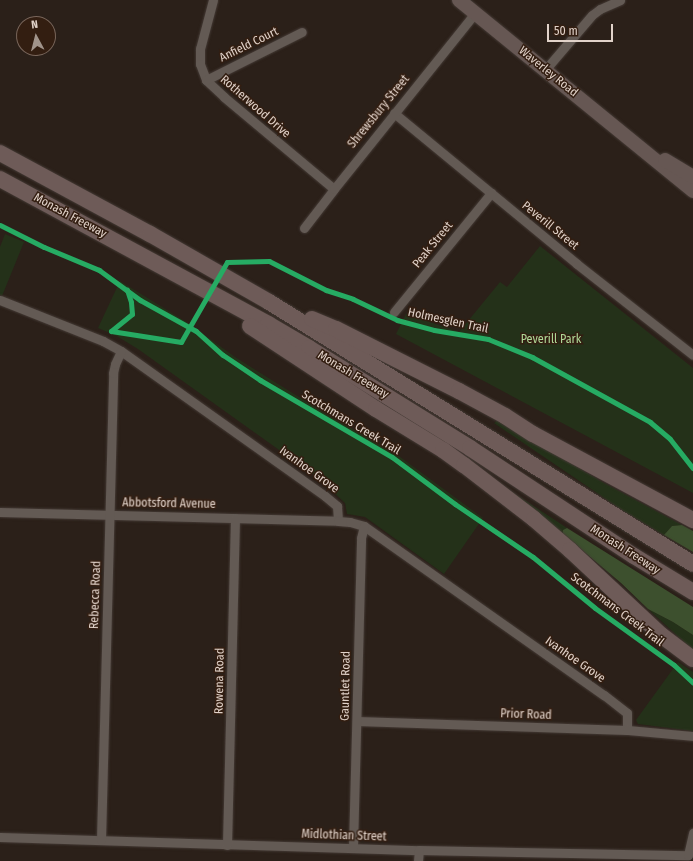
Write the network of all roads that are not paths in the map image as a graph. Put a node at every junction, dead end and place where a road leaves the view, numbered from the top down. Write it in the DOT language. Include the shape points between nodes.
graph roads {
  1 [pos="213,0"];
  2 [pos="459,0"];
  3 [pos="620,0"];
  4 [pos="475,13"];
  5 [pos="302,32"];
  6 [pos="545,70"];
  7 [pos="206,80"];
  8 [pos="394,113"];
  9 [pos="636,145"];
  10 [pos="0,154"];
  11 [pos="693,176"];
  12 [pos="0,179"];
  13 [pos="334,189"];
  14 [pos="693,191"];
  15 [pos="491,193"];
  16 [pos="304,228"];
  17 [pos="187,280"];
  18 [pos="0,300"];
  19 [pos="270,302"];
  20 [pos="394,312"];
  21 [pos="121,351"];
  22 [pos="693,355"];
  23 [pos="0,512"];
  24 [pos="110,515"];
  25 [pos="235,518"];
  26 [pos="693,520"];
  27 [pos="338,521"];
  28 [pos="364,526"];
  29 [pos="693,564"];
  30 [pos="693,592"];
  31 [pos="693,659"];
  32 [pos="357,721"];
  33 [pos="627,730"];
  34 [pos="693,736"];
  35 [pos="693,833"];
  36 [pos="0,837"];
  37 [pos="101,840"];
  38 [pos="228,845"];
  39 [pos="353,847"];
  40 [pos="419,850"];
  41 [pos="690,855"];
  42 [pos="585,858"];
  43 [pos="418,861"];
  1 -- 7 [label="street, Rotherwood Drive" via="200,49 200,64"];
  2 -- 4 [label="main road, Waverley Road"];
  3 -- 6 [label="street" via="592,15"];
  4 -- 6 [label="main road, Waverley Road"];
  4 -- 8 [label="street, Shrewsbury Street"];
  5 -- 7 [label="street, Anfield Court"];
  6 -- 9 [label="main road, Waverley Road"];
  7 -- 13 [label="street, Rotherwood Drive" via="224,98"];
  8 -- 13 [label="street, Shrewsbury Street"];
  8 -- 15 [label="street, Peverill Street"];
  9 -- 11 [label="main road, Waverley Road"];
  9 -- 14 [label="main road, Waverley Road"];
  10 -- 19 [label="highway, Monash Freeway"];
  12 -- 17 [label="highway, Monash Freeway"];
  13 -- 16 [label="street, Shrewsbury Street"];
  15 -- 20 [label="street, Peak Street"];
  15 -- 22 [label="street, Peverill Street"];
  17 -- 30 [label="highway, Monash Freeway" via="268,324 407,408"];
  17 -- 31 [label="highway" via="249,325 443,450 534,519 661,635"];
  18 -- 21 [label="street, Ivanhoe Grove" via="103,341"];
  19 -- 26 [label="highway" via="336,329 404,363"];
  19 -- 29 [label="highway, Monash Freeway"];
  21 -- 24 [label="street, Rebecca Road" via="113,373"];
  21 -- 27 [label="street, Ivanhoe Grove" via="325,496 337,506"];
  23 -- 24 [label="street, Abbotsford Avenue"];
  24 -- 25 [label="street, Abbotsford Avenue"];
  24 -- 37 [label="street, Rebecca Road"];
  25 -- 27 [label="street, Abbotsford Avenue"];
  25 -- 38 [label="street, Rowena Road"];
  27 -- 28 [label="street, Ivanhoe Grove"];
  28 -- 32 [label="street, Gauntlet Road" via="361,538"];
  28 -- 33 [label="street, Ivanhoe Grove" via="604,695 627,713"];
  32 -- 33 [label="street, Prior Road"];
  32 -- 39 [label="street, Gauntlet Road"];
  33 -- 34 [label="street, Prior Road"];
  35 -- 41 [label="street, Midlothian Street"];
  36 -- 37 [label="street, Midlothian Street"];
  37 -- 38 [label="street, Midlothian Street"];
  38 -- 39 [label="street, Midlothian Street"];
  39 -- 40 [label="street, Midlothian Street"];
  40 -- 42 [label="street, Midlothian Street"];
  40 -- 43 [label="street"];
  41 -- 42 [label="street, Midlothian Street"];
}
